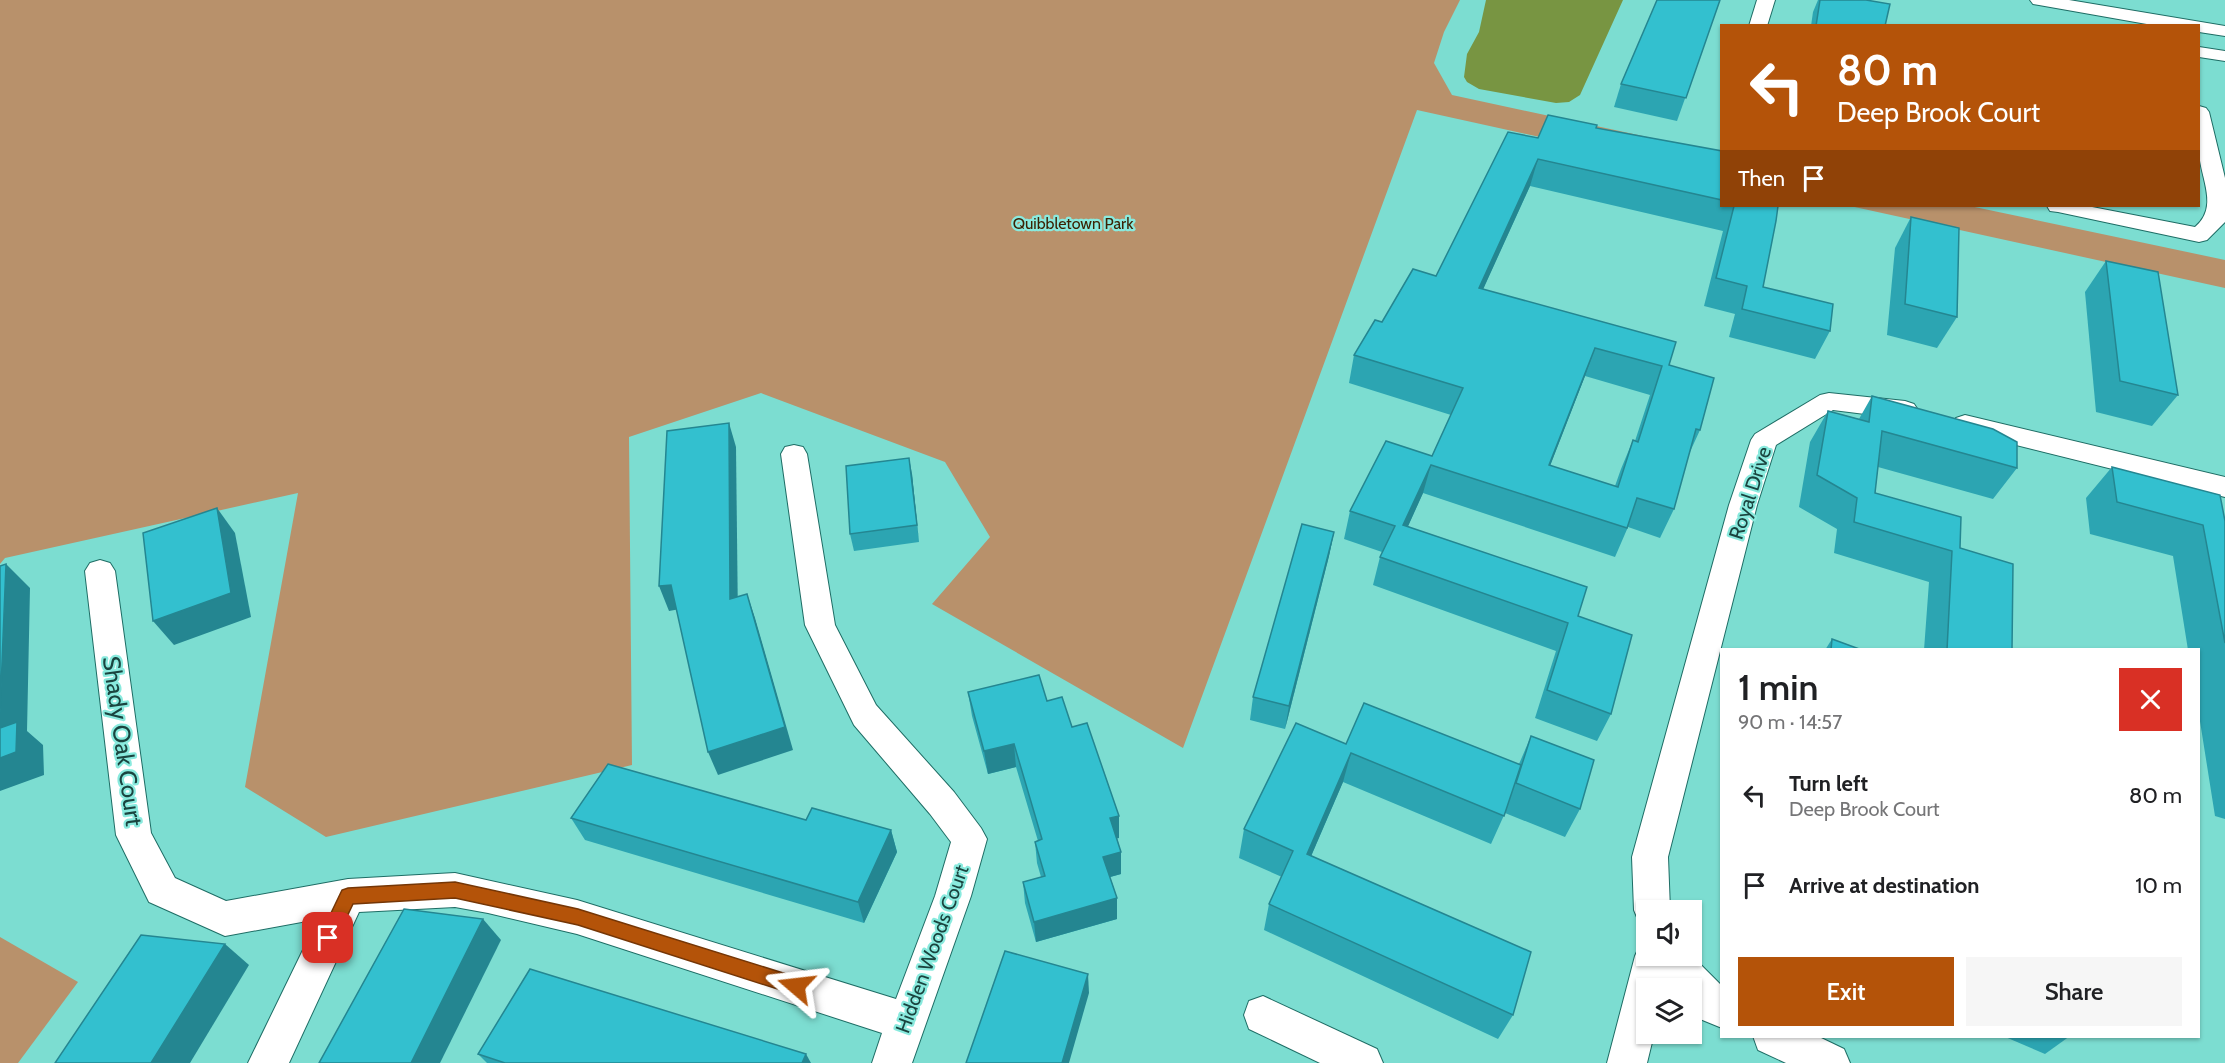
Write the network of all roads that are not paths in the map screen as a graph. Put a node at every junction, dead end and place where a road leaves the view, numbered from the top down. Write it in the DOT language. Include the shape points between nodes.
graph roads {
  1 [pos="1766,0"];
  2 [pos="2039,0"];
  3 [pos="2162,23"];
  4 [pos="1759,24"];
  5 [pos="2200,27"];
  6 [pos="2225,31"];
  7 [pos="2200,52"];
  8 [pos="2225,56"];
  9 [pos="2200,116"];
  10 [pos="2222,198"];
  11 [pos="2063,207"];
  12 [pos="794,454"];
  13 [pos="2225,487"];
  14 [pos="100,571"];
  15 [pos="348,896"];
  16 [pos="1652,900"];
  17 [pos="1651,966"];
  18 [pos="1676,966"];
  19 [pos="1720,1008"];
  20 [pos="1263,1015"];
  21 [pos="905,1021"];
  22 [pos="1776,1038"];
  23 [pos="268,1063"];
  24 [pos="892,1063"];
  25 [pos="1363,1063"];
  26 [pos="1627,1063"];
  27 [pos="1830,1063"];
  1 -- 4 [label="street"];
  2 -- 3 [label="street"];
  5 -- 6 [label="street"];
  7 -- 8 [label="street"];
  9 -- 10 [label="street"];
  10 -- 11 [label="street" via="2214,222 2199,236"];
  12 -- 21 [label="street, Hidden Woods Court" via="820,625 865,715 969,839 960,880"];
  13 -- 16 [label="street, Royal Drive" via="1900,409 1829,401 1764,440 1743,505 1650,857"];
  14 -- 15 [label="street, Shady Oak Court" via="134,835 162,890 225,919"];
  15 -- 21 [label="street, Shady Oak Court" via="455,890 488,896 578,917"];
  15 -- 23 [label="street"];
  17 -- 26 [label="street"];
  18 -- 19 [label="street"];
  20 -- 25 [label="street"];
  21 -- 24 [label="street, Hidden Woods Court"];
  22 -- 27 [label="street"];
}
